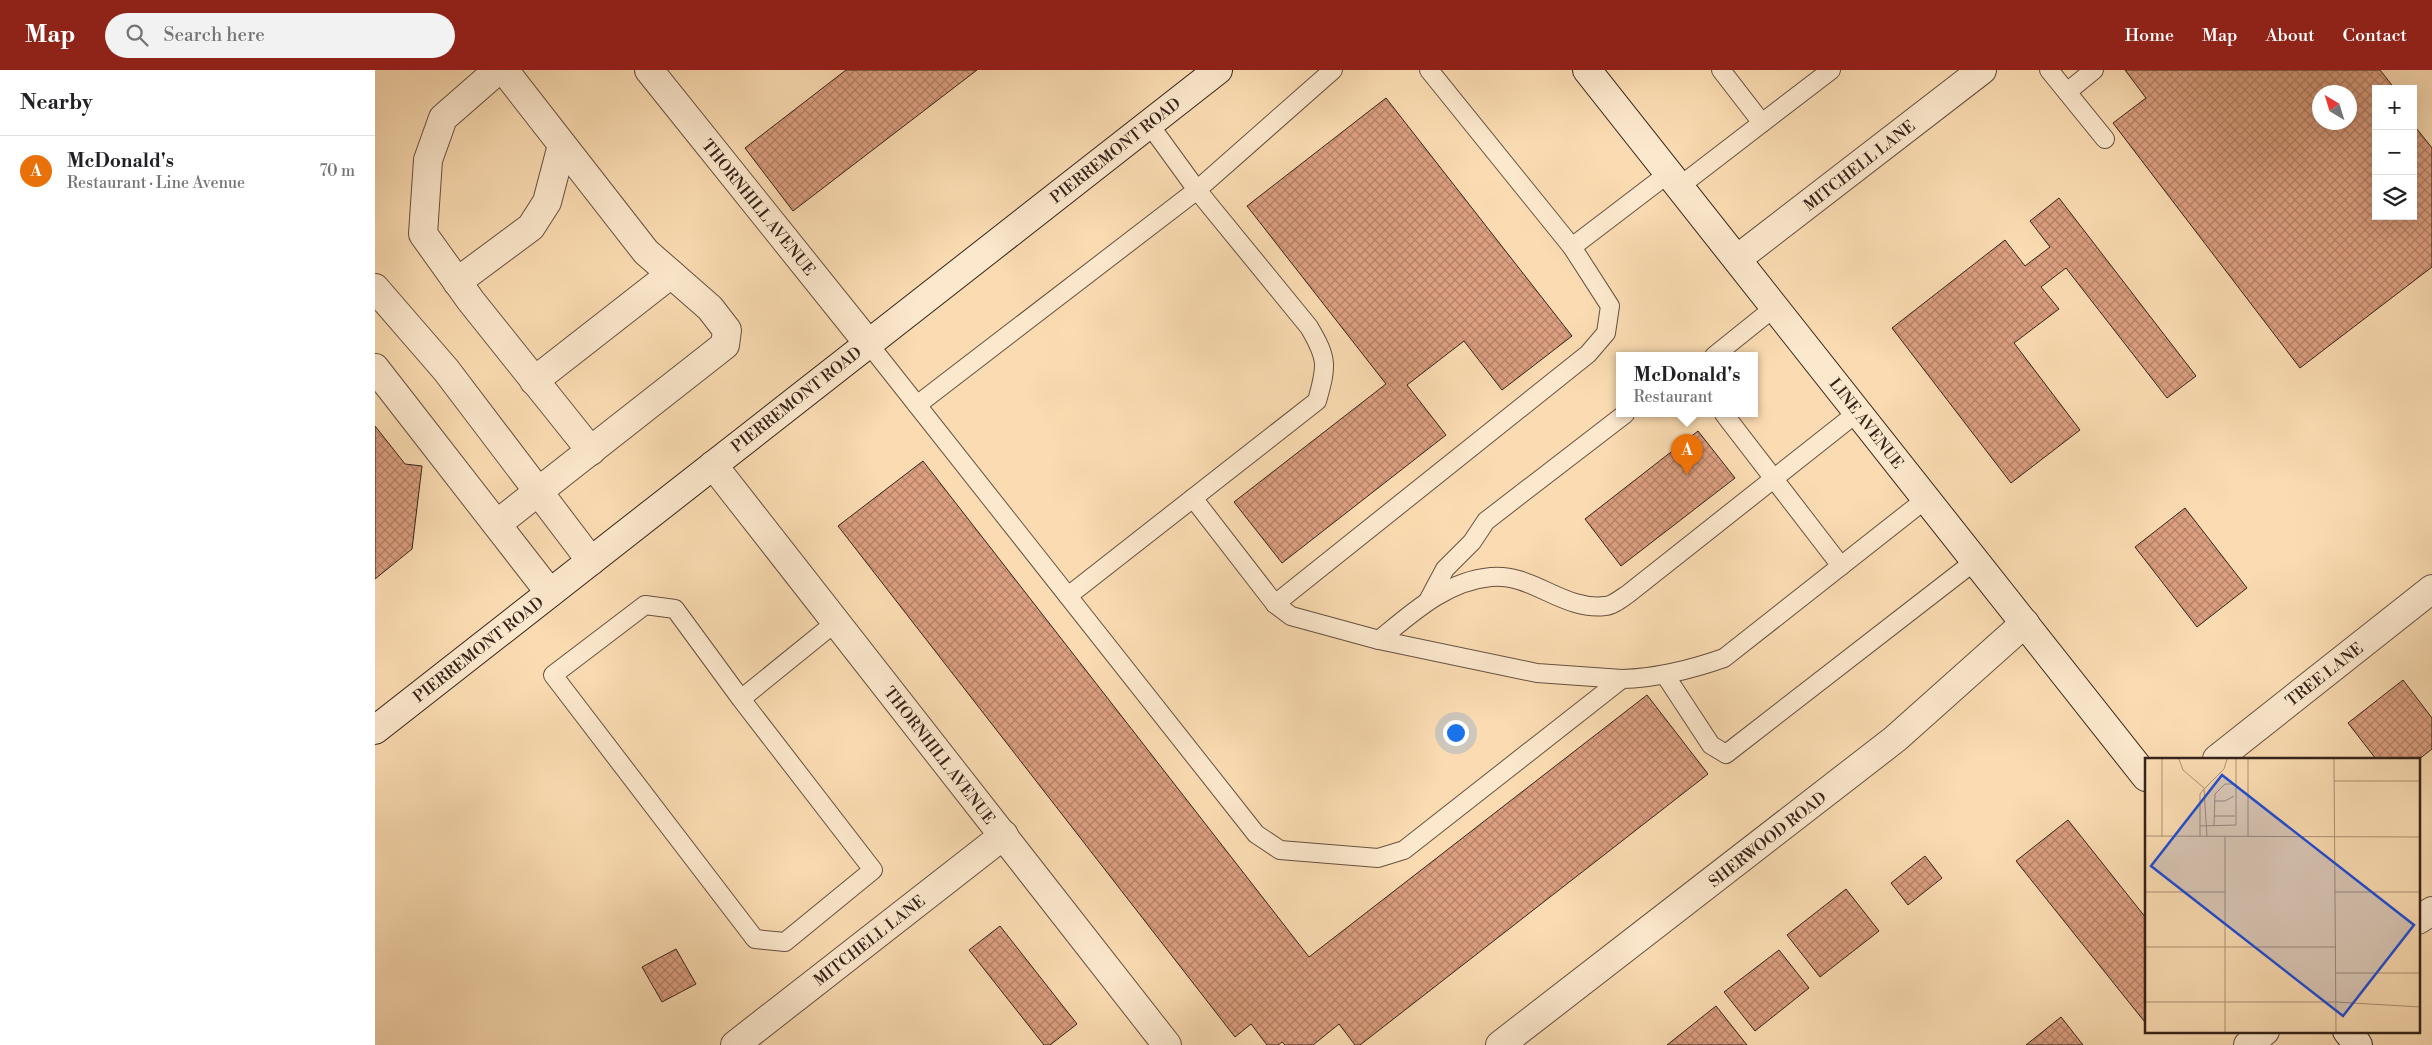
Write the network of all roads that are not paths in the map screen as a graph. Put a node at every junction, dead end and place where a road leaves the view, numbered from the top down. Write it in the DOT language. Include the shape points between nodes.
graph roads {
  1 [pos="498,70"];
  2 [pos="504,70"];
  3 [pos="649,70"];
  4 [pos="1218,70"];
  5 [pos="1333,70"];
  6 [pos="1429,70"];
  7 [pos="1587,70"];
  8 [pos="1721,70"];
  9 [pos="1831,70"];
  10 [pos="1981,70"];
  11 [pos="2049,70"];
  12 [pos="2094,70"];
  13 [pos="2067,92"];
  14 [pos="1762,123"];
  15 [pos="1149,124"];
  16 [pos="2105,140"];
  17 [pos="562,145"];
  18 [pos="1674,180"];
  19 [pos="1197,190"];
  20 [pos="1572,247"];
  21 [pos="1737,259"];
  22 [pos="671,274"];
  23 [pos="457,282"];
  24 [pos="375,288"];
  25 [pos="1775,307"];
  26 [pos="868,343"];
  27 [pos="1719,352"];
  28 [pos="375,368"];
  29 [pos="534,380"];
  30 [pos="917,405"];
  31 [pos="1858,412"];
  32 [pos="1621,417"];
  33 [pos="1726,417"];
  34 [pos="591,451"];
  35 [pos="713,465"];
  36 [pos="1775,479"];
  37 [pos="540,492"];
  38 [pos="1193,498"];
  39 [pos="1927,499"];
  40 [pos="497,524"];
  41 [pos="591,561"];
  42 [pos="1975,561"];
  43 [pos="1841,566"];
  44 [pos="2432,589"];
  45 [pos="550,593"];
  46 [pos="1068,596"];
  47 [pos="1429,599"];
  48 [pos="1275,604"];
  49 [pos="836,622"];
  50 [pos="2025,623"];
  51 [pos="1379,640"];
  52 [pos="1665,675"];
  53 [pos="1622,679"];
  54 [pos="741,699"];
  55 [pos="375,730"];
  56 [pos="2218,758"];
  57 [pos="2145,776"];
  58 [pos="1004,835"];
  59 [pos="2432,911"];
  60 [pos="2419,919"];
  61 [pos="2264,1032"];
  62 [pos="2348,1032"];
  63 [pos="735,1045"];
  64 [pos="1167,1045"];
  65 [pos="1500,1045"];
  66 [pos="2248,1045"];
  67 [pos="2358,1045"];
  1 -- 23 [label="street" via="443,118 428,160 423,234"];
  2 -- 17 [label="street"];
  3 -- 26 [label="street, THORNHILL AVENUE"];
  4 -- 15 [label="street, PIERREMONT ROAD"];
  5 -- 19 [label="lane"];
  6 -- 20 [label="lane"];
  7 -- 18 [label="street, LINE AVENUE"];
  8 -- 14 [label="lane"];
  9 -- 14 [label="lane"];
  10 -- 21 [label="street, MITCHELL LANE"];
  11 -- 13 [label="lane"];
  12 -- 13 [label="lane"];
  13 -- 16 [label="lane"];
  14 -- 18 [label="lane"];
  15 -- 19 [label="lane"];
  15 -- 26 [label="street, PIERREMONT ROAD"];
  17 -- 22 [label="street" via="646,252"];
  17 -- 23 [label="street" via="547,202 531,227"];
  18 -- 20 [label="lane"];
  18 -- 21 [label="street, LINE AVENUE"];
  19 -- 30 [label="lane"];
  19 -- 38 [label="lane" via="1309,327 1322,348 1325,370 1317,401"];
  20 -- 48 [label="lane" via="1610,306 1606,333 1588,354"];
  21 -- 25 [label="street, LINE AVENUE"];
  22 -- 29 [label="street"];
  22 -- 34 [label="street" via="710,308 727,330 725,345"];
  23 -- 29 [label="street"];
  24 -- 37 [label="street" via="446,370"];
  25 -- 27 [label="lane"];
  25 -- 31 [label="street, LINE AVENUE"];
  26 -- 30 [label="lane"];
  26 -- 35 [label="street, PIERREMONT ROAD"];
  28 -- 40 [label="street"];
  29 -- 34 [label="street"];
  30 -- 46 [label="lane"];
  31 -- 36 [label="lane"];
  31 -- 39 [label="street, LINE AVENUE"];
  32 -- 47 [label="lane" via="1486,521 1472,542 1445,569"];
  33 -- 36 [label="lane"];
  34 -- 37 [label="street"];
  35 -- 41 [label="street, PIERREMONT ROAD"];
  35 -- 49 [label="street, THORNHILL AVENUE"];
  36 -- 43 [label="lane"];
  36 -- 47 [label="lane" via="1628,594 1607,606 1586,606 1565,600 1509,577 1491,577 1465,584"];
  37 -- 40 [label="street"];
  37 -- 41 [label="street"];
  38 -- 46 [label="lane"];
  38 -- 48 [label="lane"];
  39 -- 42 [label="street, LINE AVENUE"];
  39 -- 43 [label="lane"];
  40 -- 45 [label="street"];
  41 -- 45 [label="street, PIERREMONT ROAD"];
  42 -- 50 [label="street, LINE AVENUE"];
  42 -- 52 [label="lane" via="1725,754 1711,745"];
  43 -- 52 [label="lane" via="1724,658 1688,671"];
  44 -- 56 [label="street, TREE LANE"];
  45 -- 55 [label="street, PIERREMONT ROAD"];
  46 -- 53 [label="lane" via="1255,834 1280,850 1378,858 1404,850"];
  47 -- 51 [label="lane"];
  48 -- 51 [label="lane" via="1291,616"];
  49 -- 54 [label="lane"];
  49 -- 58 [label="street, THORNHILL AVENUE"];
  50 -- 57 [label="street, LINE AVENUE"];
  50 -- 65 [label="street, SHERWOOD ROAD" via="1880,751"];
  51 -- 53 [label="lane" via="1537,673"];
  52 -- 53 [label="lane"];
  54 -- 54 [label="lane" via="873,870 785,942 755,939 553,675 645,605 675,609"];
  58 -- 63 [label="street, MITCHELL LANE"];
  58 -- 64 [label="street, THORNHILL AVENUE"];
  59 -- 60 [label="street"];
  61 -- 66 [label="street"];
  62 -- 67 [label="street"];
}
